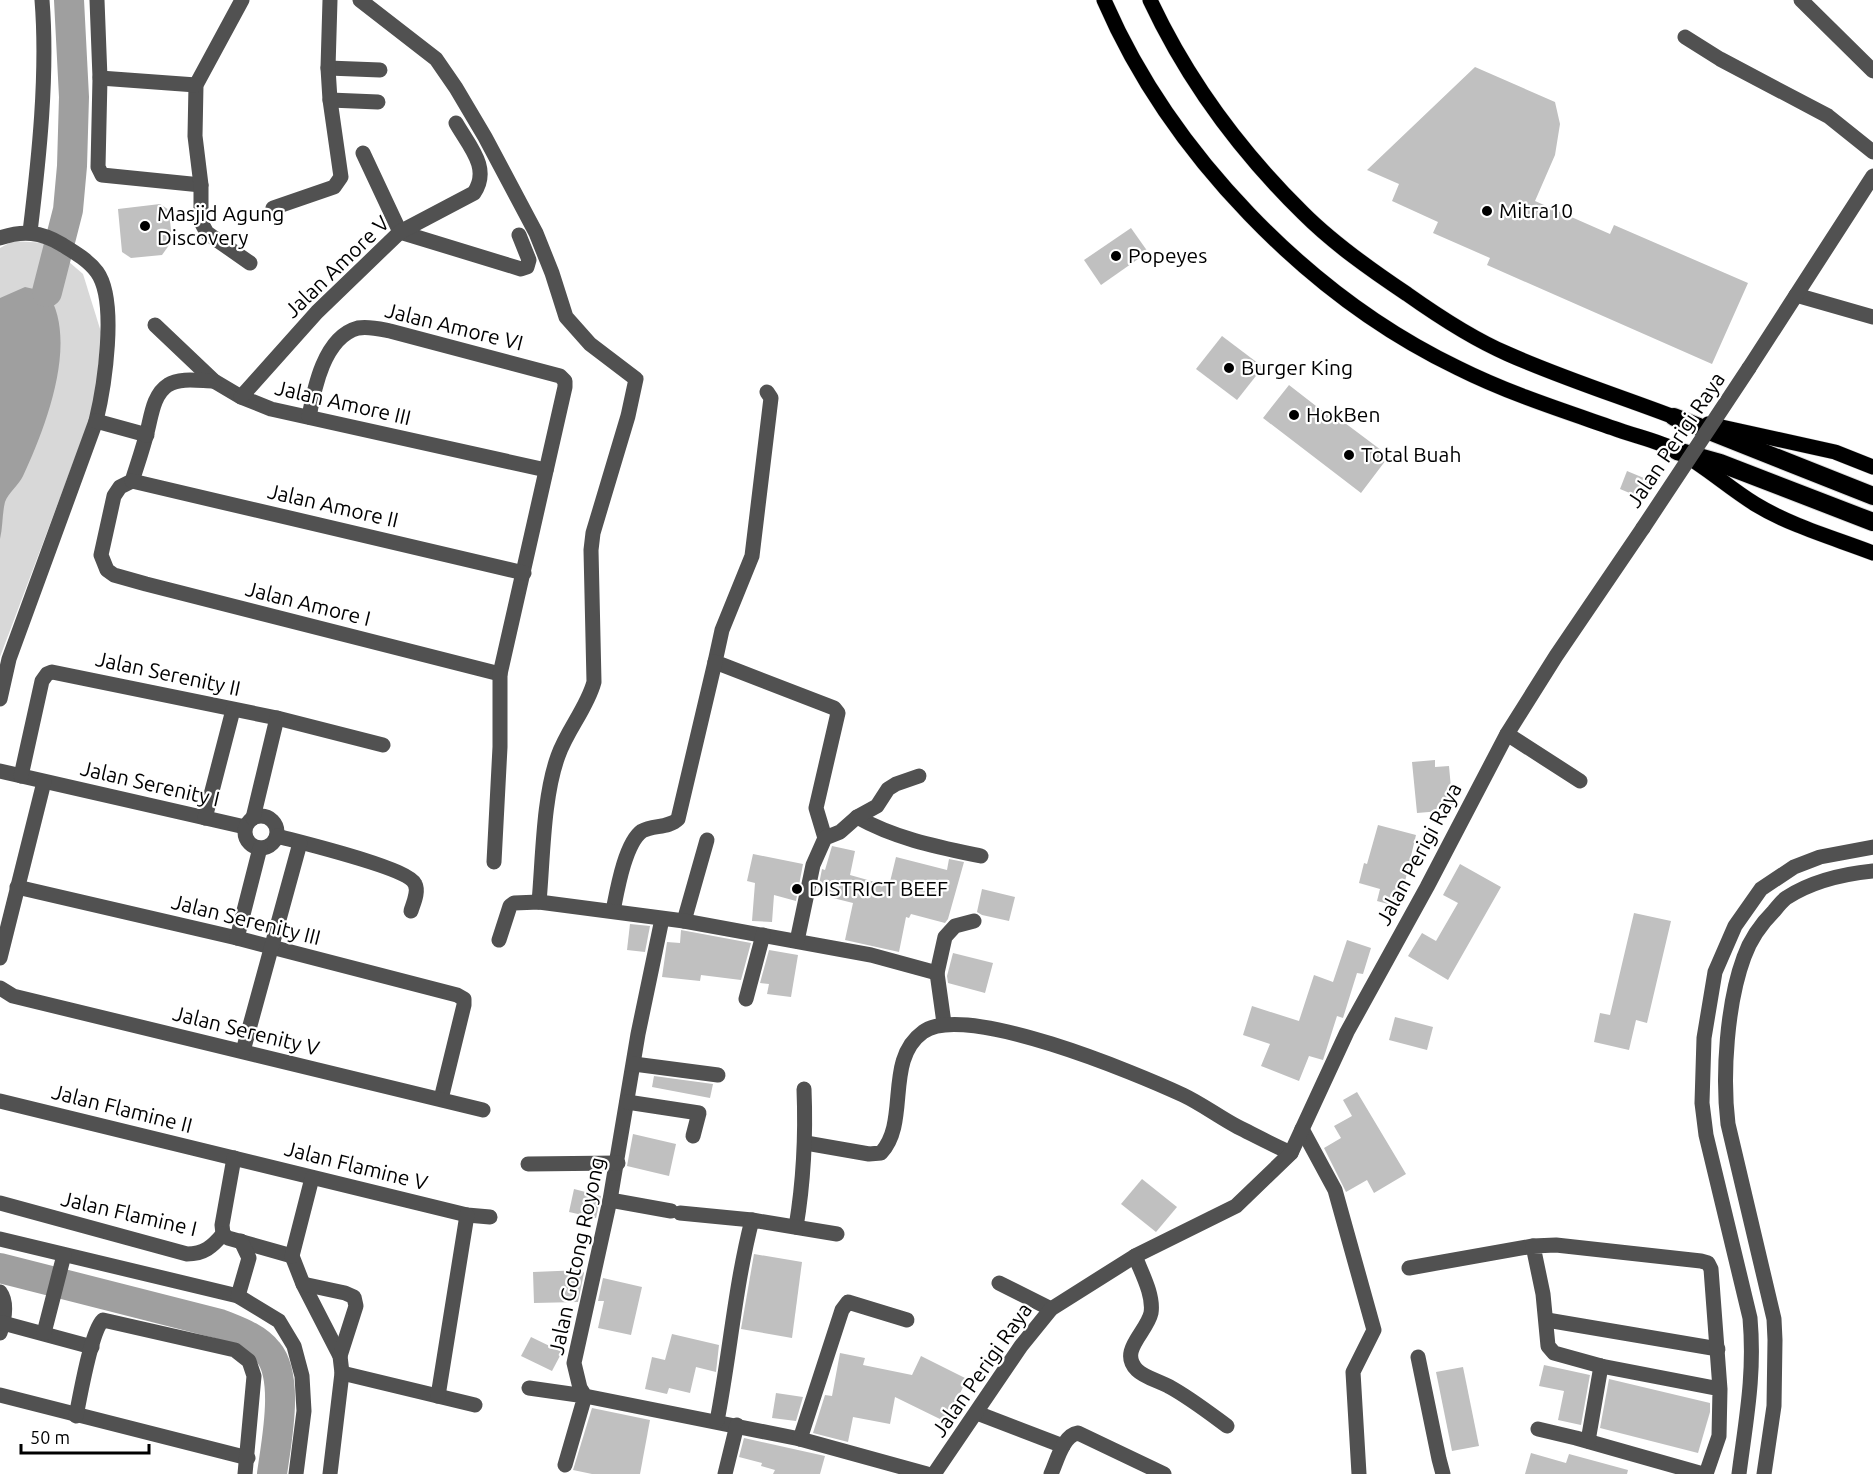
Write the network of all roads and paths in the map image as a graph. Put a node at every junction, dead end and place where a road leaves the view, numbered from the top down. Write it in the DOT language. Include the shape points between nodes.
graph roads {
  1 [pos="42,0"];
  2 [pos="97,0"];
  3 [pos="242,0"];
  4 [pos="330,0"];
  5 [pos="360,0"];
  6 [pos="1104,0"];
  7 [pos="1150,0"];
  8 [pos="1801,0"];
  9 [pos="1685,37"];
  10 [pos="328,68"];
  11 [pos="380,70"];
  12 [pos="1873,71"];
  13 [pos="100,78"];
  14 [pos="196,85"];
  15 [pos="330,100"];
  16 [pos="378,102"];
  17 [pos="456,123"];
  18 [pos="1873,152"];
  19 [pos="363,153"];
  20 [pos="1873,176"];
  21 [pos="201,185"];
  22 [pos="273,208"];
  23 [pos="30,232"];
  24 [pos="400,232"];
  25 [pos="519,235"];
  26 [pos="0,238"];
  27 [pos="250,263"];
  28 [pos="1796,295"];
  29 [pos="1873,317"];
  30 [pos="156,325"];
  31 [pos="214,381"];
  32 [pos="767,392"];
  33 [pos="241,397"];
  34 [pos="309,417"];
  35 [pos="1674,417"];
  36 [pos="96,421"];
  37 [pos="147,435"];
  38 [pos="1677,451"];
  39 [pos="1873,467"];
  40 [pos="546,470"];
  41 [pos="132,481"];
  42 [pos="1873,496"];
  43 [pos="1873,522"];
  44 [pos="1873,553"];
  45 [pos="524,573"];
  46 [pos="715,662"];
  47 [pos="500,674"];
  48 [pos="0,699"];
  49 [pos="233,710"];
  50 [pos="277,718"];
  51 [pos="1507,734"];
  52 [pos="383,745"];
  53 [pos="0,771"];
  54 [pos="21,776"];
  55 [pos="920,776"];
  56 [pos="1580,781"];
  57 [pos="44,782"];
  58 [pos="857,817"];
  59 [pos="205,818"];
  60 [pos="249,823"];
  61 [pos="277,836"];
  62 [pos="825,838"];
  63 [pos="707,840"];
  64 [pos="300,843"];
  65 [pos="1873,847"];
  66 [pos="260,848"];
  67 [pos="981,856"];
  68 [pos="494,862"];
  69 [pos="1873,871"];
  70 [pos="17,886"];
  71 [pos="1761,889"];
  72 [pos="539,902"];
  73 [pos="1781,903"];
  74 [pos="411,911"];
  75 [pos="613,911"];
  76 [pos="662,919"];
  77 [pos="684,921"];
  78 [pos="974,921"];
  79 [pos="763,934"];
  80 [pos="237,938"];
  81 [pos="499,940"];
  82 [pos="797,941"];
  83 [pos="273,947"];
  84 [pos="0,958"];
  85 [pos="937,973"];
  86 [pos="0,989"];
  87 [pos="746,999"];
  88 [pos="944,1023"];
  89 [pos="243,1051"];
  90 [pos="633,1064"];
  91 [pos="718,1075"];
  92 [pos="804,1089"];
  93 [pos="441,1100"];
  94 [pos="0,1101"];
  95 [pos="627,1102"];
  96 [pos="483,1110"];
  97 [pos="1302,1129"];
  98 [pos="693,1136"];
  99 [pos="806,1143"];
  100 [pos="1291,1154"];
  101 [pos="234,1158"];
  102 [pos="618,1163"];
  103 [pos="528,1164"];
  104 [pos="312,1178"];
  105 [pos="610,1200"];
  106 [pos="0,1203"];
  107 [pos="467,1215"];
  108 [pos="490,1217"];
  109 [pos="752,1220"];
  110 [pos="796,1227"];
  111 [pos="223,1234"];
  112 [pos="837,1234"];
  113 [pos="0,1239"];
  114 [pos="241,1241"];
  115 [pos="1533,1246"];
  116 [pos="268,1249"];
  117 [pos="292,1256"];
  118 [pos="1135,1256"];
  119 [pos="249,1258"];
  120 [pos="63,1261"];
  121 [pos="1409,1268"];
  122 [pos="999,1283"];
  123 [pos="303,1284"];
  124 [pos="0,1293"];
  125 [pos="238,1296"];
  126 [pos="1051,1309"];
  127 [pos="907,1320"];
  128 [pos="1546,1320"];
  129 [pos="2,1328"];
  130 [pos="44,1333"];
  131 [pos="92,1347"];
  132 [pos="1718,1349"];
  133 [pos="340,1356"];
  134 [pos="1418,1357"];
  135 [pos="1601,1366"];
  136 [pos="342,1373"];
  137 [pos="529,1388"];
  138 [pos="1720,1389"];
  139 [pos="0,1395"];
  140 [pos="438,1396"];
  141 [pos="585,1396"];
  142 [pos="475,1404"];
  143 [pos="977,1413"];
  144 [pos="76,1416"];
  145 [pos="717,1421"];
  146 [pos="737,1425"];
  147 [pos="1227,1426"];
  148 [pos="1538,1429"];
  149 [pos="800,1438"];
  150 [pos="1588,1441"];
  151 [pos="1063,1446"];
  152 [pos="248,1458"];
  153 [pos="565,1465"];
  154 [pos="245,1474"];
  155 [pos="296,1474"];
  156 [pos="330,1474"];
  157 [pos="725,1474"];
  158 [pos="927,1474"];
  159 [pos="934,1474"];
  160 [pos="1051,1474"];
  161 [pos="1164,1474"];
  162 [pos="1359,1474"];
  163 [pos="1443,1474"];
  164 [pos="1705,1474"];
  165 [pos="1739,1474"];
  166 [pos="1764,1474"];
  1 -- 23 [label="street" via="45,39"];
  2 -- 13 [label="street"];
  3 -- 14 [label="street"];
  4 -- 10 [label="street"];
  5 -- 72 [label="street" via="436,59 485,137 536,233 566,317 590,344 636,379 593,532 590,564 594,682 567,732 551,776"];
  6 -- 38 [label="main road" via="1151,91 1177,129 1272,236 1347,302 1457,368 1525,397"];
  7 -- 35 [label="main road" via="1201,90 1241,144 1304,214 1371,269 1437,315 1507,354"];
  8 -- 12 [label="street"];
  9 -- 18 [label="street" via="1828,116"];
  10 -- 11 [label="street"];
  10 -- 15 [label="street"];
  13 -- 14 [label="street"];
  13 -- 21 [label="street" via="98,167 102,175"];
  14 -- 21 [label="street" via="195,136"];
  15 -- 16 [label="street"];
  15 -- 22 [label="street" via="341,171 339,182"];
  17 -- 24 [label="street, Jalan Amore V" via="480,166 480,185 474,194"];
  19 -- 24 [label="street"];
  20 -- 28 [label="street, Jalan Perigi Raya"];
  21 -- 27 [label="street" via="201,222 207,232"];
  23 -- 26 [label="street"];
  23 -- 36 [label="street" via="47,236 77,253 102,282 108,313 103,387"];
  24 -- 25 [label="street" via="521,269 527,267 529,260"];
  24 -- 33 [label="street, Jalan Amore V" via="317,312"];
  28 -- 29 [label="street"];
  28 -- 51 [label="street, Jalan Perigi Raya, bridge"];
  30 -- 31 [label="street, Jalan Amore III"];
  31 -- 33 [label="street, Jalan Amore III"];
  31 -- 37 [label="street" via="189,380 167,385 154,406"];
  32 -- 46 [label="street" via="771,398 752,556 722,630"];
  33 -- 34 [label="street, Jalan Amore III" via="271,409"];
  34 -- 40 [label="street, Jalan Amore III"];
  34 -- 40 [label="street, Jalan Amore VI" via="329,351 356,328 390,331 560,376 566,387"];
  35 -- 39 [label="main road" via="1835,452"];
  35 -- 42 [label="highway"];
  36 -- 37 [label="street"];
  36 -- 48 [label="street" via="9,659"];
  37 -- 41 [label="street"];
  38 -- 43 [label="highway" via="1720,463"];
  38 -- 44 [label="main road" via="1776,515"];
  40 -- 45 [label="street"];
  41 -- 45 [label="street, Jalan Amore II"];
  41 -- 47 [label="street, Jalan Amore I" via="114,496 101,555 107,570 114,574"];
  45 -- 47 [label="street"];
  46 -- 62 [label="street" via="834,708 838,713 816,808"];
  46 -- 75 [label="street" via="678,819 637,836 628,854"];
  47 -- 68 [label="street"];
  49 -- 50 [label="street, Jalan Serenity II"];
  49 -- 54 [label="street, Jalan Serenity II" via="52,672 42,681"];
  49 -- 59 [label="street"];
  50 -- 52 [label="street, Jalan Serenity II"];
  50 -- 60 [label="street"];
  51 -- 56 [label="street"];
  51 -- 97 [label="street, Jalan Perigi Raya" via="1347,1032"];
  53 -- 54 [label="street, Jalan Serenity I"];
  54 -- 57 [label="street, Jalan Serenity I"];
  55 -- 58 [label="street" via="888,789 878,806"];
  57 -- 59 [label="street, Jalan Serenity I"];
  57 -- 70 [label="street"];
  58 -- 62 [label="street"];
  58 -- 67 [label="street" via="879,829 932,846"];
  59 -- 60 [label="street, Jalan Serenity I"];
  60 -- 61 [label="street" via="258,816 271,819"];
  60 -- 66 [label="street" via="246,839"];
  61 -- 64 [label="street"];
  61 -- 66 [label="street" via="271,845"];
  62 -- 82 [label="street" via="813,866"];
  63 -- 77 [label="street"];
  64 -- 74 [label="street" via="402,873 415,882"];
  64 -- 83 [label="street"];
  65 -- 71 [label="street" via="1820,857 1794,867"];
  66 -- 80 [label="street"];
  69 -- 73 [label="street" via="1811,885"];
  70 -- 80 [label="street, Jalan Serenity III"];
  70 -- 84 [label="street"];
  71 -- 73 [label="street"];
  71 -- 165 [label="street" via="1735,926 1715,972 1704,1038 1702,1103 1706,1135 1753,1344 1749,1412"];
  72 -- 75 [label="street"];
  72 -- 81 [label="street" via="510,906"];
  73 -- 166 [label="street" via="1764,921 1744,954 1729,1032 1725,1101 1774,1319 1774,1406"];
  75 -- 76 [label="street"];
  76 -- 77 [label="street"];
  76 -- 90 [label="street, Jalan Gotong Royong"];
  77 -- 79 [label="street"];
  78 -- 85 [label="street" via="955,926 945,937"];
  79 -- 82 [label="street"];
  79 -- 87 [label="street"];
  80 -- 83 [label="street, Jalan Serenity III"];
  82 -- 85 [label="street"];
  83 -- 89 [label="street"];
  83 -- 93 [label="street, Jalan Serenity III" via="464,999"];
  85 -- 88 [label="street"];
  86 -- 89 [label="street, Jalan Serenity V" via="13,996"];
  88 -- 99 [label="street" via="923,1031 908,1048 898,1082 895,1119 887,1147 881,1153"];
  88 -- 100 [label="street" via="984,1026 1125,1069 1186,1096"];
  89 -- 93 [label="street, Jalan Serenity V"];
  90 -- 91 [label="street"];
  90 -- 95 [label="street, Jalan Gotong Royong"];
  92 -- 99 [label="street"];
  93 -- 96 [label="street, Jalan Serenity V"];
  94 -- 101 [label="street, Jalan Flamine II"];
  95 -- 98 [label="street" via="699,1113"];
  95 -- 102 [label="street, Jalan Gotong Royong"];
  97 -- 100 [label="street, Jalan Perigi Raya"];
  97 -- 162 [label="street" via="1335,1190 1374,1330 1353,1372"];
  99 -- 110 [label="street"];
  100 -- 118 [label="street, Jalan Perigi Raya" via="1236,1206"];
  101 -- 104 [label="street, Jalan Flamine V"];
  101 -- 111 [label="street"];
  102 -- 103 [label="street"];
  102 -- 105 [label="street, Jalan Gotong Royong"];
  104 -- 107 [label="street, Jalan Flamine V"];
  104 -- 117 [label="street"];
  105 -- 109 [label="street"];
  105 -- 141 [label="street, Jalan Gotong Royong" via="574,1363"];
  106 -- 111 [label="street, Jalan Flamine I" via="187,1254 200,1254"];
  107 -- 108 [label="street, Jalan Flamine V"];
  107 -- 140 [label="street"];
  109 -- 110 [label="street"];
  109 -- 145 [label="street"];
  110 -- 112 [label="street"];
  111 -- 114 [label="street, Jalan Flamine I"];
  113 -- 120 [label="street"];
  114 -- 116 [label="street, Jalan Flamine I"];
  114 -- 119 [label="street"];
  115 -- 121 [label="street"];
  115 -- 128 [label="street"];
  115 -- 132 [label="street" via="1556,1245 1708,1263 1712,1269"];
  116 -- 117 [label="street, Jalan Flamine I"];
  116 -- 119 [label="street"];
  117 -- 123 [label="street"];
  118 -- 126 [label="street, Jalan Perigi Raya"];
  118 -- 147 [label="street" via="1151,1299 1151,1312 1132,1346 1130,1358 1137,1370"];
  119 -- 125 [label="street"];
  120 -- 125 [label="street"];
  120 -- 130 [label="street"];
  122 -- 126 [label="street"];
  123 -- 133 [label="street"];
  123 -- 133 [label="street" via="354,1297 356,1306"];
  124 -- 129 [label="street" via="4,1303"];
  125 -- 155 [label="street" via="279,1321 294,1346 302,1376 304,1411"];
  126 -- 143 [label="street, Jalan Perigi Raya"];
  127 -- 149 [label="street" via="848,1302"];
  128 -- 132 [label="street"];
  128 -- 135 [label="street" via="1550,1350"];
  129 -- 130 [label="street"];
  130 -- 131 [label="street"];
  131 -- 144 [label="street"];
  131 -- 152 [label="street" via="100,1322 106,1320 235,1350 249,1360 254,1376"];
  132 -- 138 [label="street"];
  133 -- 136 [label="street"];
  134 -- 163 [label="street"];
  135 -- 138 [label="street"];
  135 -- 150 [label="street"];
  136 -- 140 [label="street"];
  136 -- 156 [label="street"];
  137 -- 141 [label="street"];
  138 -- 164 [label="street" via="1719,1436"];
  139 -- 144 [label="street"];
  140 -- 142 [label="street"];
  141 -- 145 [label="street"];
  141 -- 153 [label="street"];
  143 -- 151 [label="street"];
  143 -- 159 [label="street, Jalan Perigi Raya"];
  144 -- 152 [label="street"];
  145 -- 146 [label="street"];
  146 -- 149 [label="street"];
  146 -- 157 [label="street"];
  148 -- 150 [label="street"];
  149 -- 158 [label="street"];
  150 -- 164 [label="street"];
  151 -- 160 [label="street"];
  151 -- 161 [label="street" via="1078,1432"];
  152 -- 154 [label="street"];
}
